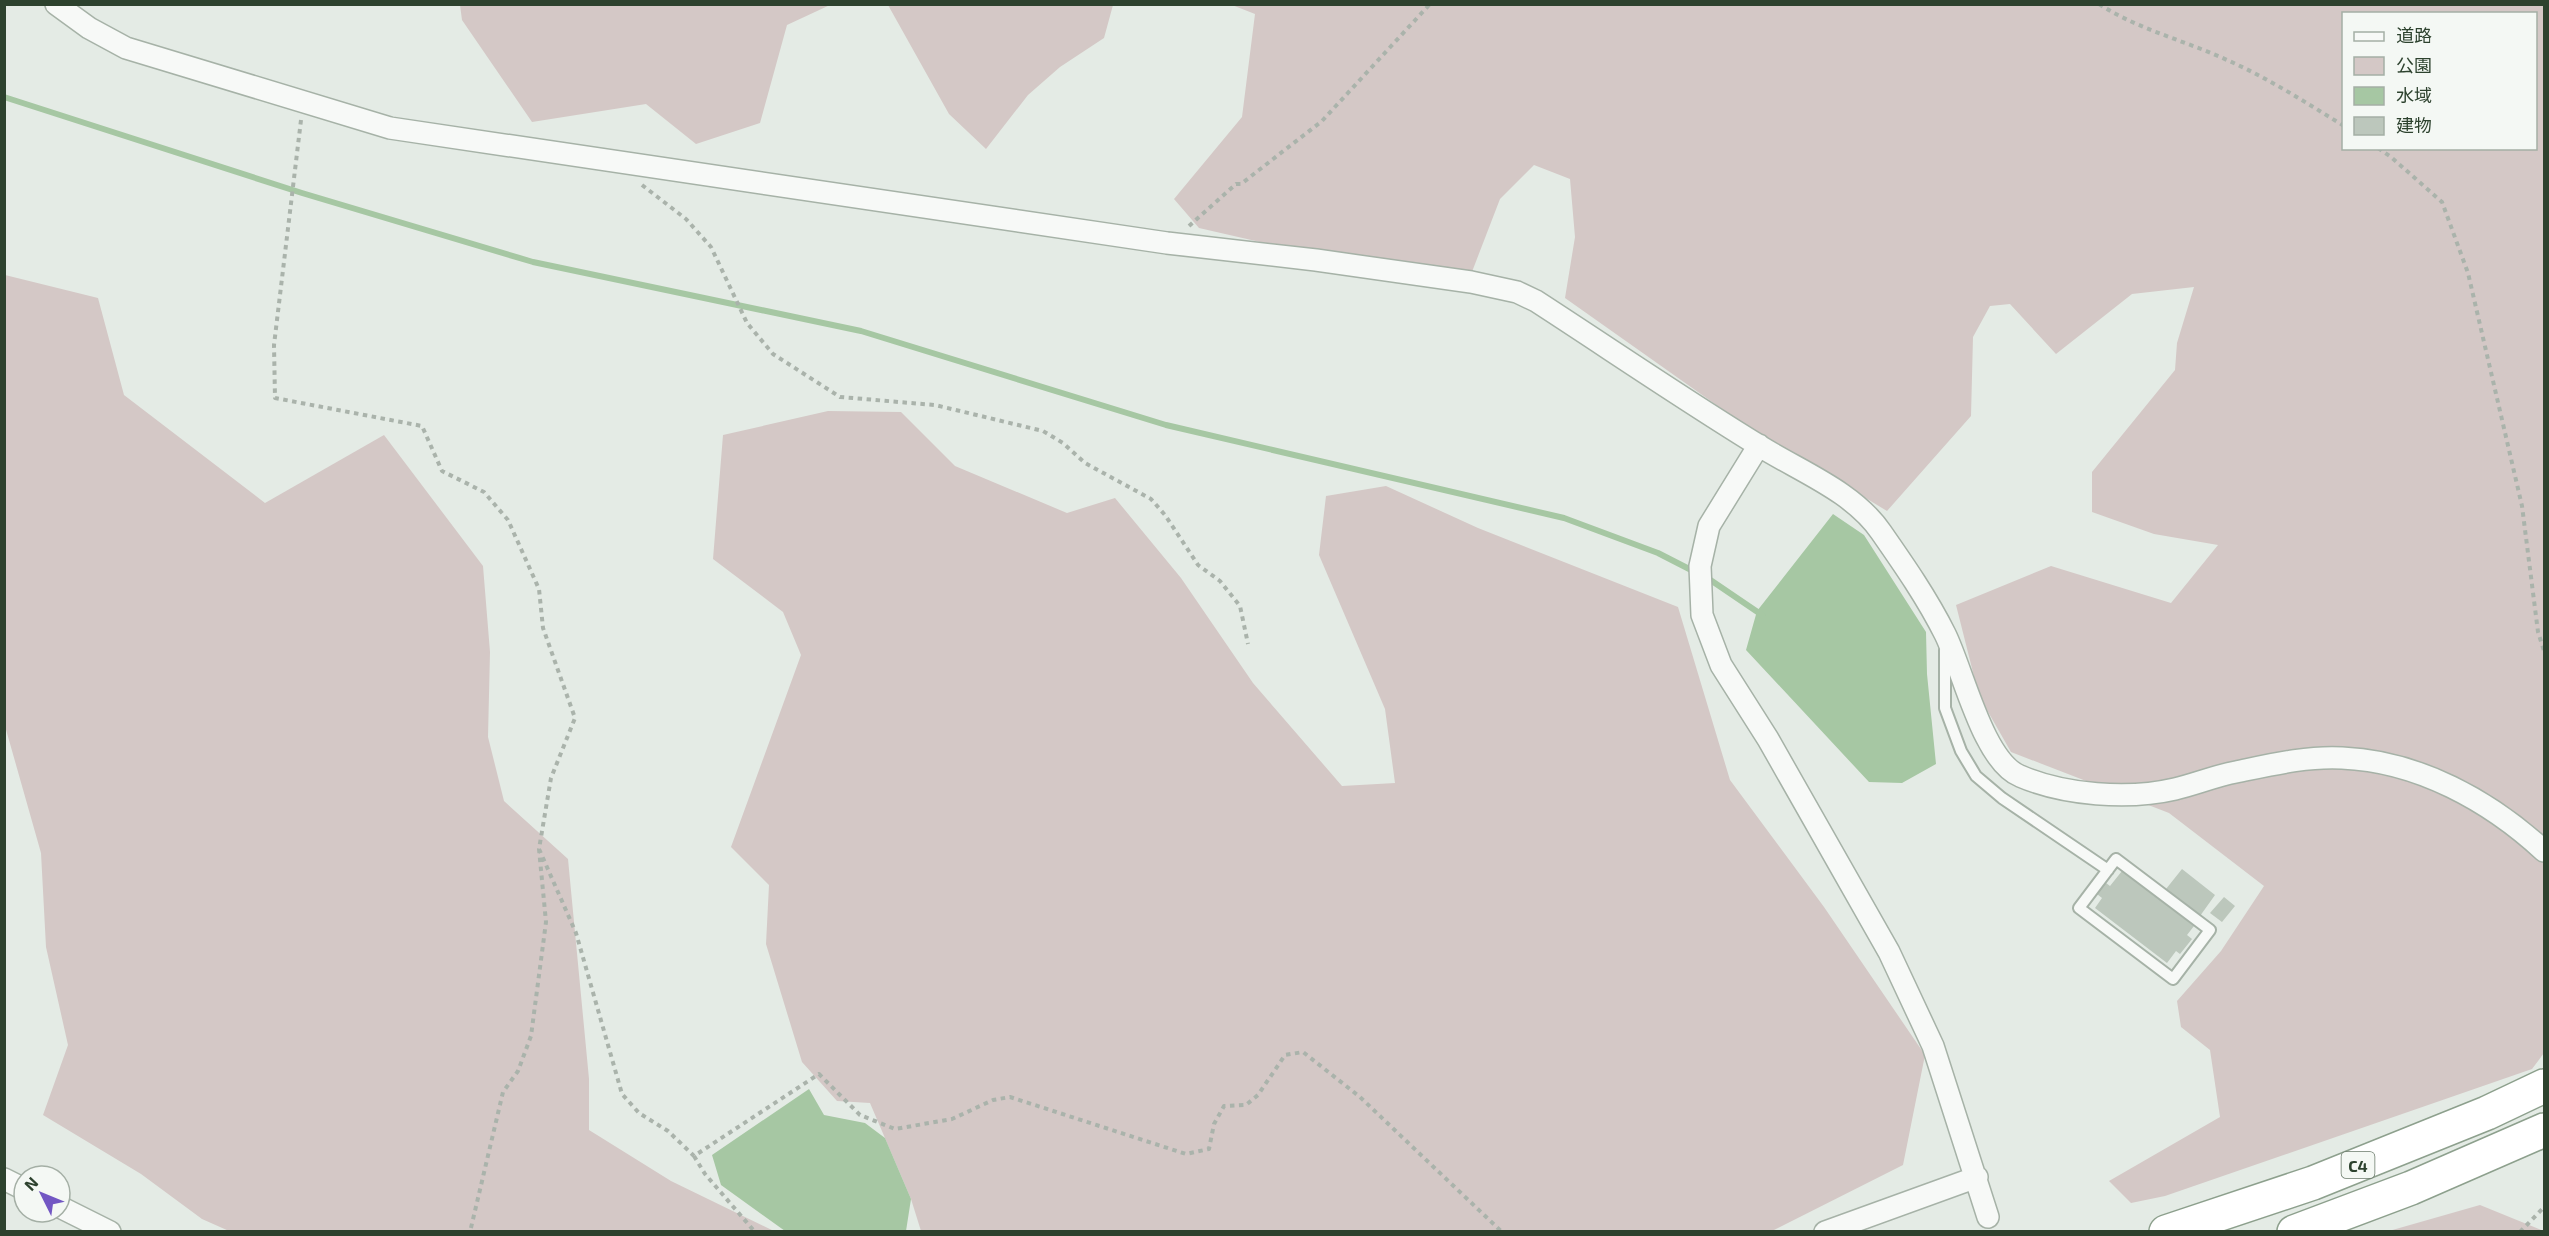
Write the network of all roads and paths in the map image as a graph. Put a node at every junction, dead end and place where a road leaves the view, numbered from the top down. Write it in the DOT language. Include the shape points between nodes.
graph roads {
  1 [pos="56,4"];
  2 [pos="1430,4"];
  3 [pos="2099,4"];
  4 [pos="302,102"];
  5 [pos="2342,125"];
  6 [pos="2381,150"];
  7 [pos="633,164"];
  8 [pos="1167,243"];
  9 [pos="1759,445"];
  10 [pos="1944,632"];
  11 [pos="1248,644"];
  12 [pos="2544,651"];
  13 [pos="539,849"];
  14 [pos="2544,851"];
  15 [pos="2108,870"];
  16 [pos="2544,1086"];
  17 [pos="2544,1130"];
  18 [pos="694,1156"];
  19 [pos="1977,1177"];
  20 [pos="2544,1207"];
  21 [pos="72,1213"];
  22 [pos="1988,1217"];
  23 [pos="110,1232"];
  24 [pos="470,1232"];
  25 [pos="755,1232"];
  26 [pos="1502,1232"];
  27 [pos="1825,1232"];
  28 [pos="2166,1232"];
  29 [pos="2294,1232"];
  30 [pos="2520,1232"];
  1 -- 4 [label="street" via="126,48"];
  2 -- 8 [label="path" via="1322,121 1236,184"];
  3 -- 5 [label="path" via="2119,17 2280,85"];
  4 -- 7 [label="street" via="390,128"];
  4 -- 13 [label="path" via="274,345 274,398 422,426 442,471 484,492 508,520 539,589 543,627 575,718 551,778"];
  6 -- 12 [label="path" via="2442,202 2468,273 2522,506 2538,632"];
  7 -- 8 [label="street"];
  7 -- 11 [label="path" via="635,180 686,219 711,247 747,323 773,354 840,397 935,405 1043,431 1063,443 1085,464 1151,499 1198,565 1220,581 1240,606"];
  8 -- 9 [label="street" via="1338,263 1517,292"];
  9 -- 10 [label="street" via="1838,492 1868,517 1920,588"];
  9 -- 19 [label="street" via="1708,526 1700,566 1702,615 1721,665 1768,739 1889,952 1933,1046"];
  10 -- 14 [label="street" via="1981,727 2000,762 2016,775 2072,790 2129,796 2312,759 2377,761 2474,798 2523,831"];
  10 -- 15 [label="lane" via="1945,708 1961,751 1976,776"];
  13 -- 18 [label="path" via="576,933 622,1094 639,1113 668,1131"];
  13 -- 24 [label="path" via="546,922 531,1036 518,1071 503,1092"];
  15 -- 15 [label="lane" via="2116,859 2210,930 2173,979 2079,908"];
  16 -- 28 [label="highway, C4" via="2313,1183"];
  17 -- 29 [label="highway, C4" via="2411,1188"];
  18 -- 25 [label="path"];
  18 -- 26 [label="path" via="819,1074 860,1115 886,1127 952,1119 993,1100 1010,1097 1186,1154 1209,1149 1214,1124 1224,1106 1246,1106 1285,1055 1303,1052 1360,1097"];
  19 -- 22 [label="street"];
  19 -- 27 [label="street"];
  20 -- 30 [label="path"];
  21 -- 23 [label="street"];
}
